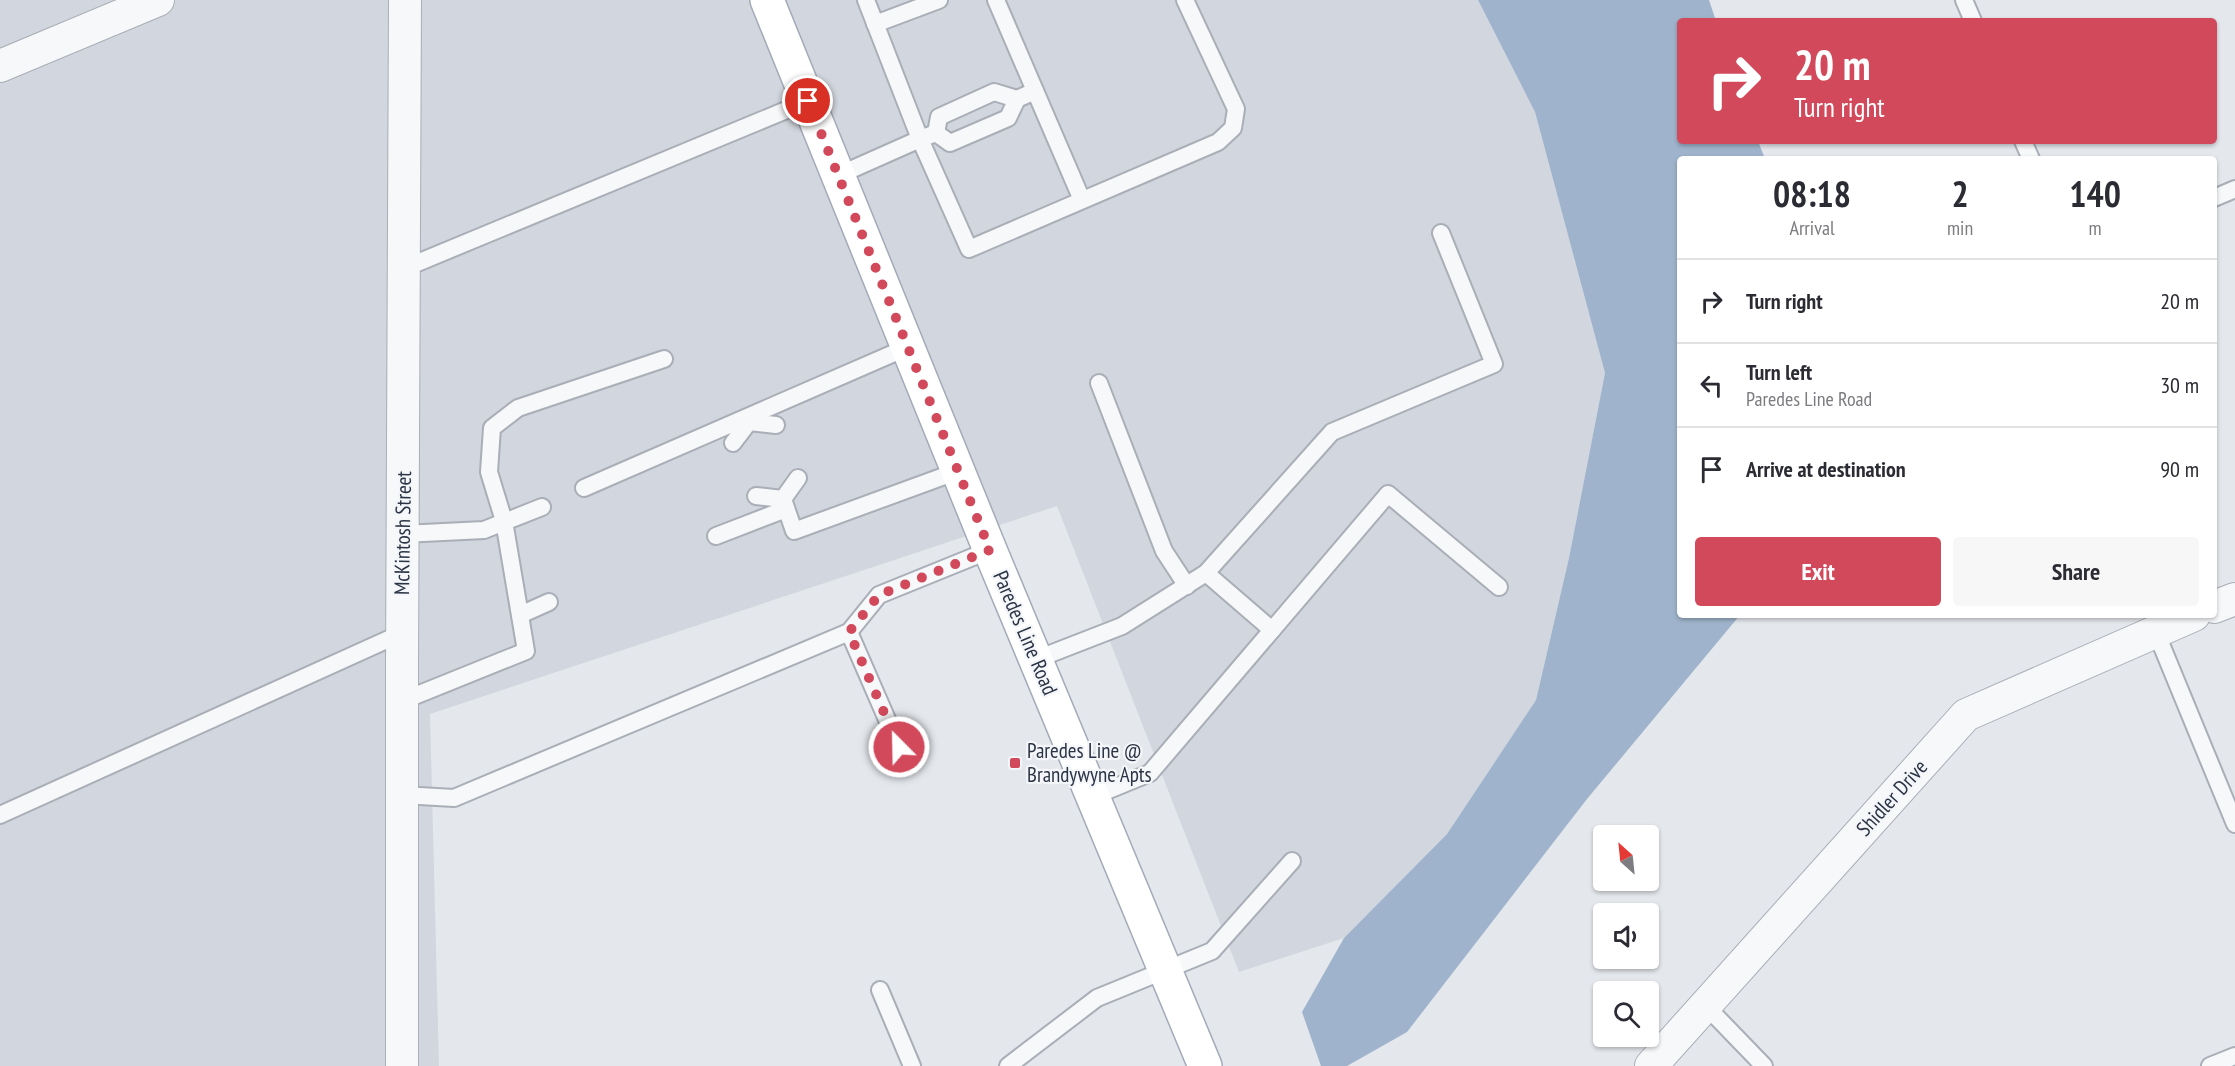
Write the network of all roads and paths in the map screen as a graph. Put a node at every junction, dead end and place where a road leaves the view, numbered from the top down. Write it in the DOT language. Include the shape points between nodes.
graph roads {
  1 [pos="158,0"];
  2 [pos="405,0"];
  3 [pos="767,0"];
  4 [pos="866,0"];
  5 [pos="939,0"];
  6 [pos="996,0"];
  7 [pos="1185,0"];
  8 [pos="1964,0"];
  9 [pos="1972,18"];
  10 [pos="875,24"];
  11 [pos="0,66"];
  12 [pos="1035,91"];
  13 [pos="1017,99"];
  14 [pos="808,101"];
  15 [pos="936,133"];
  16 [pos="920,139"];
  17 [pos="839,175"];
  18 [pos="2235,189"];
  19 [pos="2217,197"];
  20 [pos="1082,200"];
  21 [pos="1441,233"];
  22 [pos="405,268"];
  23 [pos="908,347"];
  24 [pos="664,359"];
  25 [pos="1100,382"];
  26 [pos="748,420"];
  27 [pos="776,425"];
  28 [pos="733,443"];
  29 [pos="958,471"];
  30 [pos="798,478"];
  31 [pos="584,488"];
  32 [pos="756,496"];
  33 [pos="784,504"];
  34 [pos="542,507"];
  35 [pos="504,521"];
  36 [pos="403,534"];
  37 [pos="716,536"];
  38 [pos="990,550"];
  39 [pos="1206,573"];
  40 [pos="1186,586"];
  41 [pos="1499,587"];
  42 [pos="2235,599"];
  43 [pos="549,602"];
  44 [pos="2217,606"];
  45 [pos="520,615"];
  46 [pos="2186,618"];
  47 [pos="1272,630"];
  48 [pos="849,632"];
  49 [pos="2156,632"];
  50 [pos="402,633"];
  51 [pos="1037,659"];
  52 [pos="402,701"];
  53 [pos="899,747"];
  54 [pos="402,795"];
  55 [pos="1094,796"];
  56 [pos="0,815"];
  57 [pos="2235,824"];
  58 [pos="1292,861"];
  59 [pos="1165,970"];
  60 [pos="880,990"];
  61 [pos="1705,1005"];
  62 [pos="2235,1056"];
  63 [pos="402,1066"];
  64 [pos="912,1066"];
  65 [pos="1008,1066"];
  66 [pos="1204,1066"];
  67 [pos="1651,1066"];
  68 [pos="1764,1066"];
  69 [pos="2210,1066"];
  1 -- 11 [label="street"];
  2 -- 22 [label="street, McKintosh Street"];
  3 -- 14 [label="main road, Paredes Line Road"];
  4 -- 10 [label="lane"];
  5 -- 10 [label="lane"];
  6 -- 12 [label="lane"];
  7 -- 20 [label="lane" via="1236,109 1233,128 1218,142"];
  8 -- 9 [label="lane"];
  10 -- 16 [label="lane"];
  12 -- 13 [label="lane"];
  12 -- 20 [label="lane"];
  13 -- 15 [label="lane" via="994,92 939,117"];
  13 -- 15 [label="lane" via="1008,118 960,139 950,143"];
  14 -- 17 [label="main road, Paredes Line Road"];
  14 -- 22 [label="lane"];
  15 -- 16 [label="lane"];
  16 -- 17 [label="lane"];
  16 -- 20 [label="lane" via="969,249"];
  17 -- 23 [label="main road, Paredes Line Road"];
  18 -- 19 [label="lane"];
  21 -- 39 [label="lane" via="1494,364 1332,432"];
  22 -- 36 [label="street, McKintosh Street"];
  23 -- 26 [label="lane"];
  23 -- 29 [label="main road, Paredes Line Road"];
  24 -- 35 [label="lane" via="518,408 492,428 489,472"];
  25 -- 40 [label="lane" via="1164,551"];
  26 -- 27 [label="lane"];
  26 -- 28 [label="lane"];
  26 -- 31 [label="lane"];
  29 -- 33 [label="lane" via="794,531"];
  29 -- 38 [label="main road, Paredes Line Road"];
  30 -- 33 [label="lane"];
  32 -- 33 [label="lane"];
  33 -- 37 [label="lane"];
  34 -- 35 [label="lane"];
  35 -- 36 [label="lane" via="484,530"];
  35 -- 45 [label="lane"];
  36 -- 50 [label="street, McKintosh Street"];
  38 -- 48 [label="lane" via="879,595"];
  38 -- 51 [label="main road, Paredes Line Road"];
  39 -- 40 [label="lane"];
  39 -- 47 [label="lane"];
  40 -- 51 [label="lane" via="1122,626"];
  41 -- 47 [label="lane" via="1388,494"];
  42 -- 44 [label="street, Shidler Drive"];
  43 -- 45 [label="lane"];
  45 -- 52 [label="lane" via="525,651"];
  46 -- 49 [label="street, Shidler Drive"];
  47 -- 55 [label="lane" via="1150,773"];
  48 -- 53 [label="lane"];
  48 -- 54 [label="lane" via="454,798"];
  49 -- 57 [label="lane"];
  49 -- 61 [label="street, Shidler Drive" via="1966,715"];
  50 -- 52 [label="street, McKintosh Street"];
  50 -- 56 [label="lane"];
  51 -- 55 [label="main road, Paredes Line Road"];
  52 -- 54 [label="street, McKintosh Street"];
  54 -- 63 [label="street, McKintosh Street"];
  55 -- 59 [label="main road, Paredes Line Road"];
  58 -- 59 [label="lane" via="1212,951"];
  59 -- 65 [label="lane" via="1097,998"];
  59 -- 66 [label="main road, Paredes Line Road"];
  60 -- 64 [label="lane"];
  61 -- 67 [label="street, Shidler Drive"];
  61 -- 68 [label="lane"];
  62 -- 69 [label="lane"];
}
